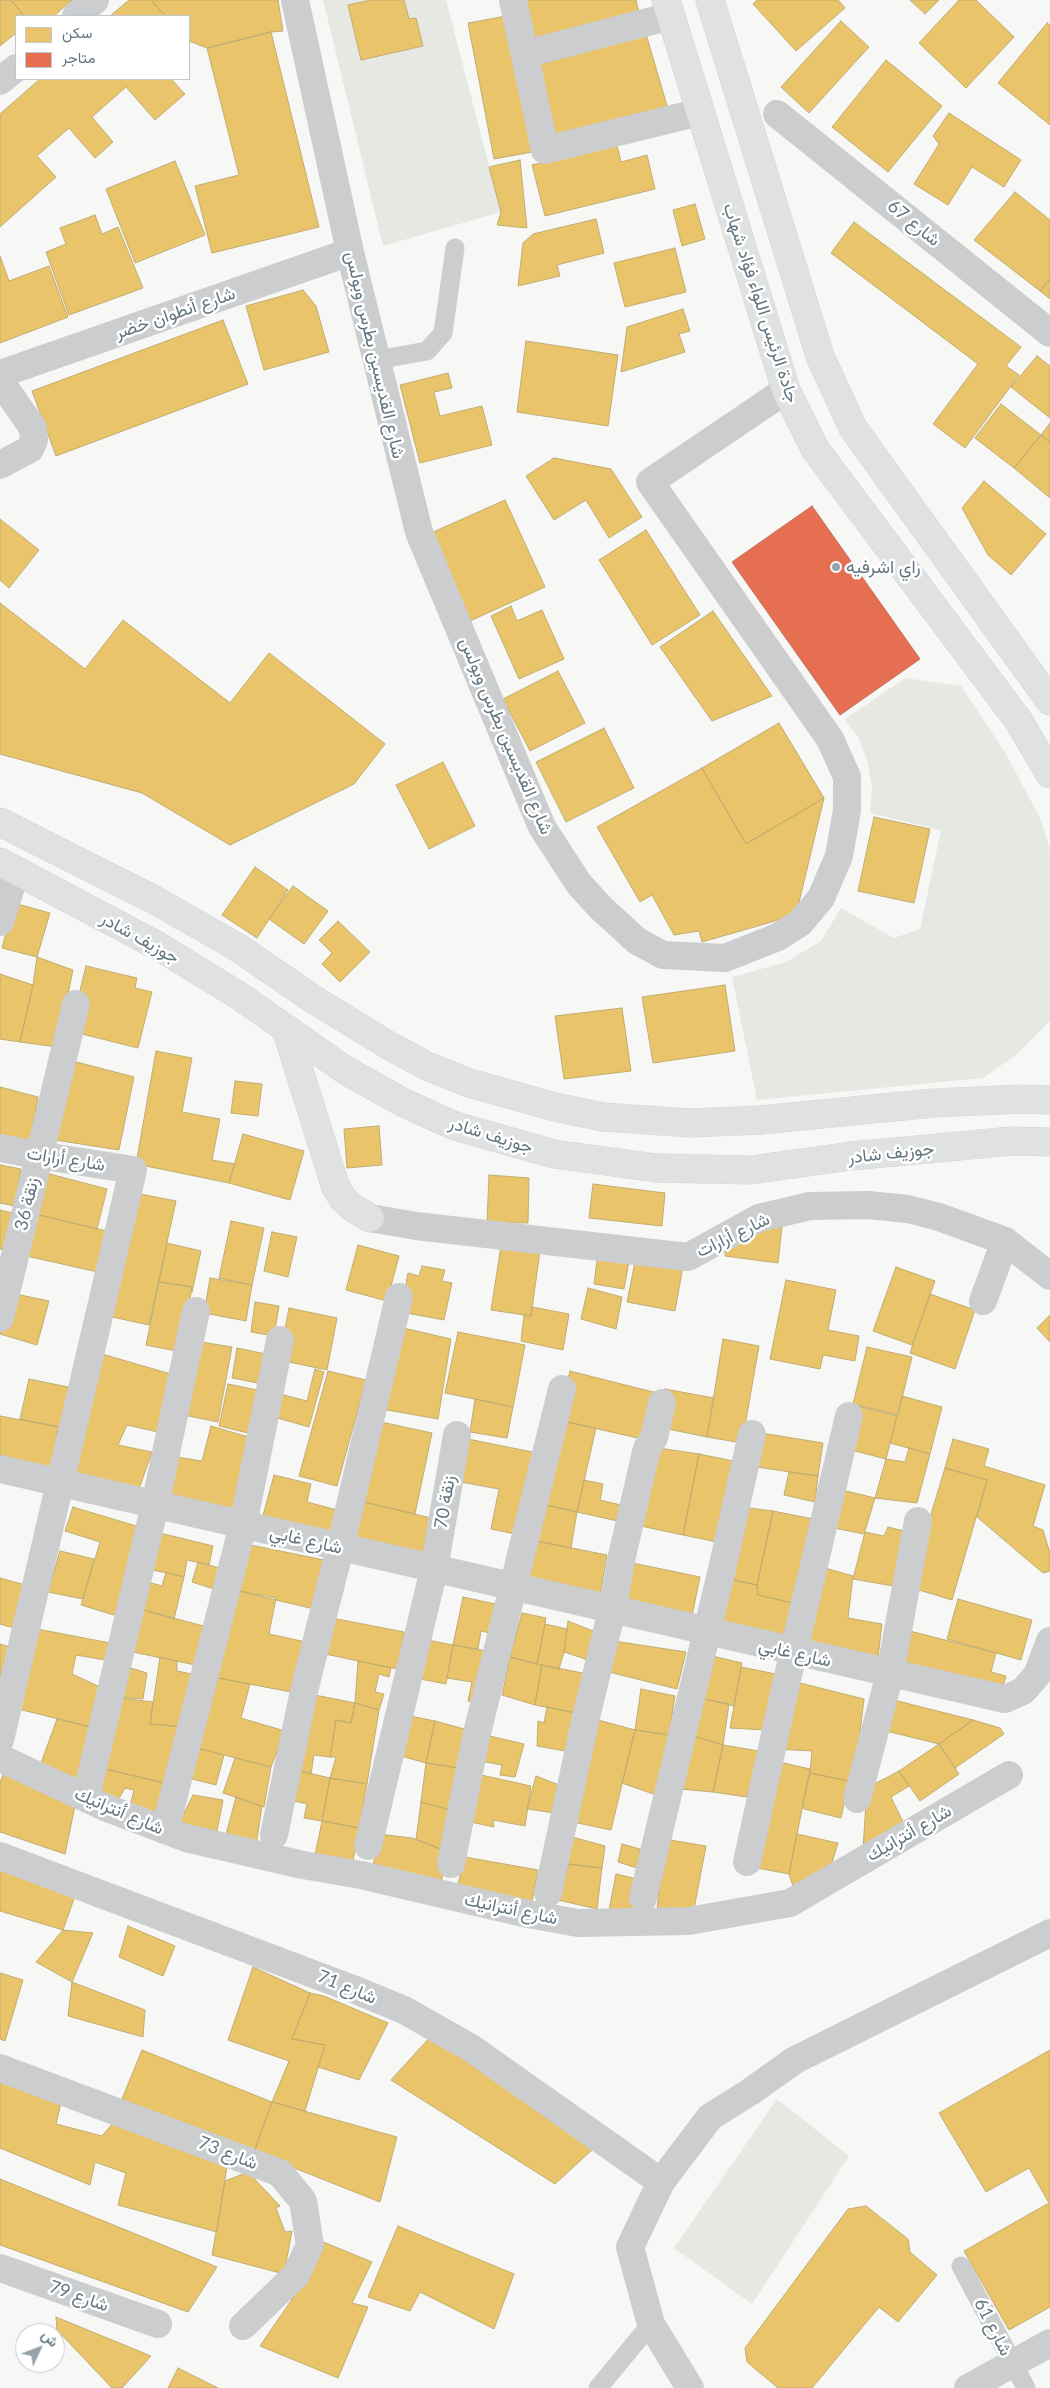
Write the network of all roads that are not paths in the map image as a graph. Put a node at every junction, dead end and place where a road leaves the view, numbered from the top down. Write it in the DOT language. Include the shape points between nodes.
graph roads {
  1 [pos="96,0"];
  2 [pos="296,0"];
  3 [pos="513,0"];
  4 [pos="710,0"];
  5 [pos="669,8"];
  6 [pos="77,15"];
  7 [pos="526,54"];
  8 [pos="15,69"];
  9 [pos="0,81"];
  10 [pos="700,112"];
  11 [pos="777,114"];
  12 [pos="455,248"];
  13 [pos="350,252"];
  14 [pos="1050,333"];
  15 [pos="376,360"];
  16 [pos="0,374"];
  17 [pos="0,381"];
  18 [pos="786,390"];
  19 [pos="0,465"];
  20 [pos="1050,701"];
  21 [pos="1050,774"];
  22 [pos="0,822"];
  23 [pos="8,866"];
  24 [pos="0,922"];
  25 [pos="76,1004"];
  26 [pos="286,1029"];
  27 [pos="1050,1100"];
  28 [pos="1050,1142"];
  29 [pos="0,1148"];
  30 [pos="38,1156"];
  31 [pos="370,1218"];
  32 [pos="1005,1241"];
  33 [pos="1050,1276"];
  34 [pos="399,1296"];
  35 [pos="983,1301"];
  36 [pos="196,1310"];
  37 [pos="0,1318"];
  38 [pos="280,1340"];
  39 [pos="562,1389"];
  40 [pos="662,1403"];
  41 [pos="849,1416"];
  42 [pos="752,1434"];
  43 [pos="457,1435"];
  44 [pos="0,1470"];
  45 [pos="60,1484"];
  46 [pos="155,1505"];
  47 [pos="918,1521"];
  48 [pos="243,1525"];
  49 [pos="340,1548"];
  50 [pos="434,1569"];
  51 [pos="514,1589"];
  52 [pos="612,1610"];
  53 [pos="705,1632"];
  54 [pos="1050,1641"];
  55 [pos="794,1652"];
  56 [pos="890,1674"];
  57 [pos="0,1740"];
  58 [pos="0,1758"];
  59 [pos="1009,1775"];
  60 [pos="86,1797"];
  61 [pos="857,1799"];
  62 [pos="165,1830"];
  63 [pos="274,1834"];
  64 [pos="368,1846"];
  65 [pos="0,1856"];
  66 [pos="747,1862"];
  67 [pos="451,1864"];
  68 [pos="548,1893"];
  69 [pos="642,1898"];
  70 [pos="1050,1933"];
  71 [pos="0,2068"];
  72 [pos="661,2182"];
  73 [pos="961,2266"];
  74 [pos="0,2268"];
  75 [pos="158,2324"];
  76 [pos="651,2324"];
  77 [pos="243,2326"];
  78 [pos="1050,2343"];
  79 [pos="1012,2364"];
  80 [pos="598,2388"];
  81 [pos="690,2388"];
  82 [pos="968,2388"];
  83 [pos="1026,2388"];
  1 -- 6 [label="street"];
  2 -- 13 [label="street, شارع القديسين بطرس وبولس"];
  3 -- 7 [label="street"];
  4 -- 20 [label="highway" via="820,356 853,428"];
  5 -- 7 [label="street"];
  5 -- 10 [label="highway, جادة الرئيس اللواء فؤاد شهاب"];
  7 -- 10 [label="street" via="546,150"];
  8 -- 9 [label="street"];
  10 -- 18 [label="highway, جادة الرئيس اللواء فؤاد شهاب"];
  11 -- 14 [label="street, شارع 67"];
  12 -- 15 [label="lane" via="443,332 427,351"];
  13 -- 15 [label="street, شارع القديسين بطرس وبولس"];
  13 -- 16 [label="street, شارع أنطوان خضر"];
  15 -- 18 [label="street, شارع القديسين بطرس وبولس" via="419,532 542,827 579,884 600,908 637,942 664,955 725,958 778,937 800,923 821,898 839,856 847,810 847,777 830,739 650,482"];
  17 -- 19 [label="street" via="32,428 34,440 30,449"];
  18 -- 21 [label="highway, جادة الرئيس اللواء فؤاد شهاب" via="815,449 1018,720"];
  22 -- 27 [label="highway" via="154,899 427,1066 468,1083 539,1103 603,1117 691,1123 761,1120 934,1103 1022,1098"];
  23 -- 24 [label="street"];
  23 -- 26 [label="highway, جوزيف شادر" via="158,946"];
  25 -- 30 [label="street, زنقة 36"];
  26 -- 28 [label="highway, جوزيف شادر" via="345,1070 404,1103 455,1126 554,1154 656,1168 751,1170 1011,1141"];
  26 -- 31 [label="highway" via="335,1185 343,1199"];
  29 -- 30 [label="street, شارع أرارات"];
  30 -- 37 [label="street, زنقة 36"];
  30 -- 45 [label="street, شارع أرارات" via="133,1170"];
  31 -- 32 [label="street, شارع أرارات" via="688,1257 759,1218 810,1206 868,1204 939,1217"];
  32 -- 33 [label="street, شارع أرارات"];
  32 -- 35 [label="street"];
  34 -- 49 [label="street"];
  36 -- 46 [label="street"];
  38 -- 48 [label="street"];
  39 -- 51 [label="street"];
  40 -- 52 [label="street" via="654,1438 647,1448"];
  41 -- 55 [label="street"];
  42 -- 53 [label="street"];
  43 -- 50 [label="street, زنقة 70"];
  44 -- 45 [label="street, شارع غابي"];
  45 -- 46 [label="street, شارع غابي"];
  45 -- 57 [label="street"];
  46 -- 48 [label="street, شارع غابي"];
  46 -- 60 [label="street"];
  47 -- 56 [label="street"];
  48 -- 49 [label="street, شارع غابي"];
  48 -- 62 [label="street"];
  49 -- 50 [label="street, شارع غابي"];
  49 -- 63 [label="street" via="304,1691"];
  50 -- 51 [label="street, شارع غابي"];
  50 -- 64 [label="street, زنقة 70"];
  51 -- 52 [label="street, شارع غابي"];
  51 -- 67 [label="street" via="476,1737"];
  52 -- 53 [label="street, شارع غابي"];
  52 -- 68 [label="street"];
  53 -- 55 [label="street, شارع غابي"];
  53 -- 69 [label="street"];
  54 -- 56 [label="street, شارع غابي" via="1037,1675 1023,1691 1005,1699"];
  55 -- 56 [label="street, شارع غابي"];
  55 -- 66 [label="street"];
  56 -- 61 [label="street"];
  58 -- 60 [label="street, شارع أنترانيك"];
  59 -- 62 [label="street, شارع أنترانيك" via="790,1903 689,1921 578,1923 537,1916 186,1838"];
  60 -- 62 [label="street, شارع أنترانيك"];
  65 -- 72 [label="street, شارع 71" via="404,2010 471,2048"];
  70 -- 72 [label="street" via="795,2060 710,2117"];
  71 -- 77 [label="street, شارع 73" via="280,2173 303,2202 310,2245 296,2275"];
  72 -- 76 [label="street" via="630,2247"];
  73 -- 79 [label="lane, شارع 61"];
  74 -- 75 [label="street, شارع 79"];
  76 -- 80 [label="lane"];
  76 -- 81 [label="street"];
  78 -- 79 [label="street"];
  79 -- 82 [label="street"];
  79 -- 83 [label="lane, شارع 61"];
}
